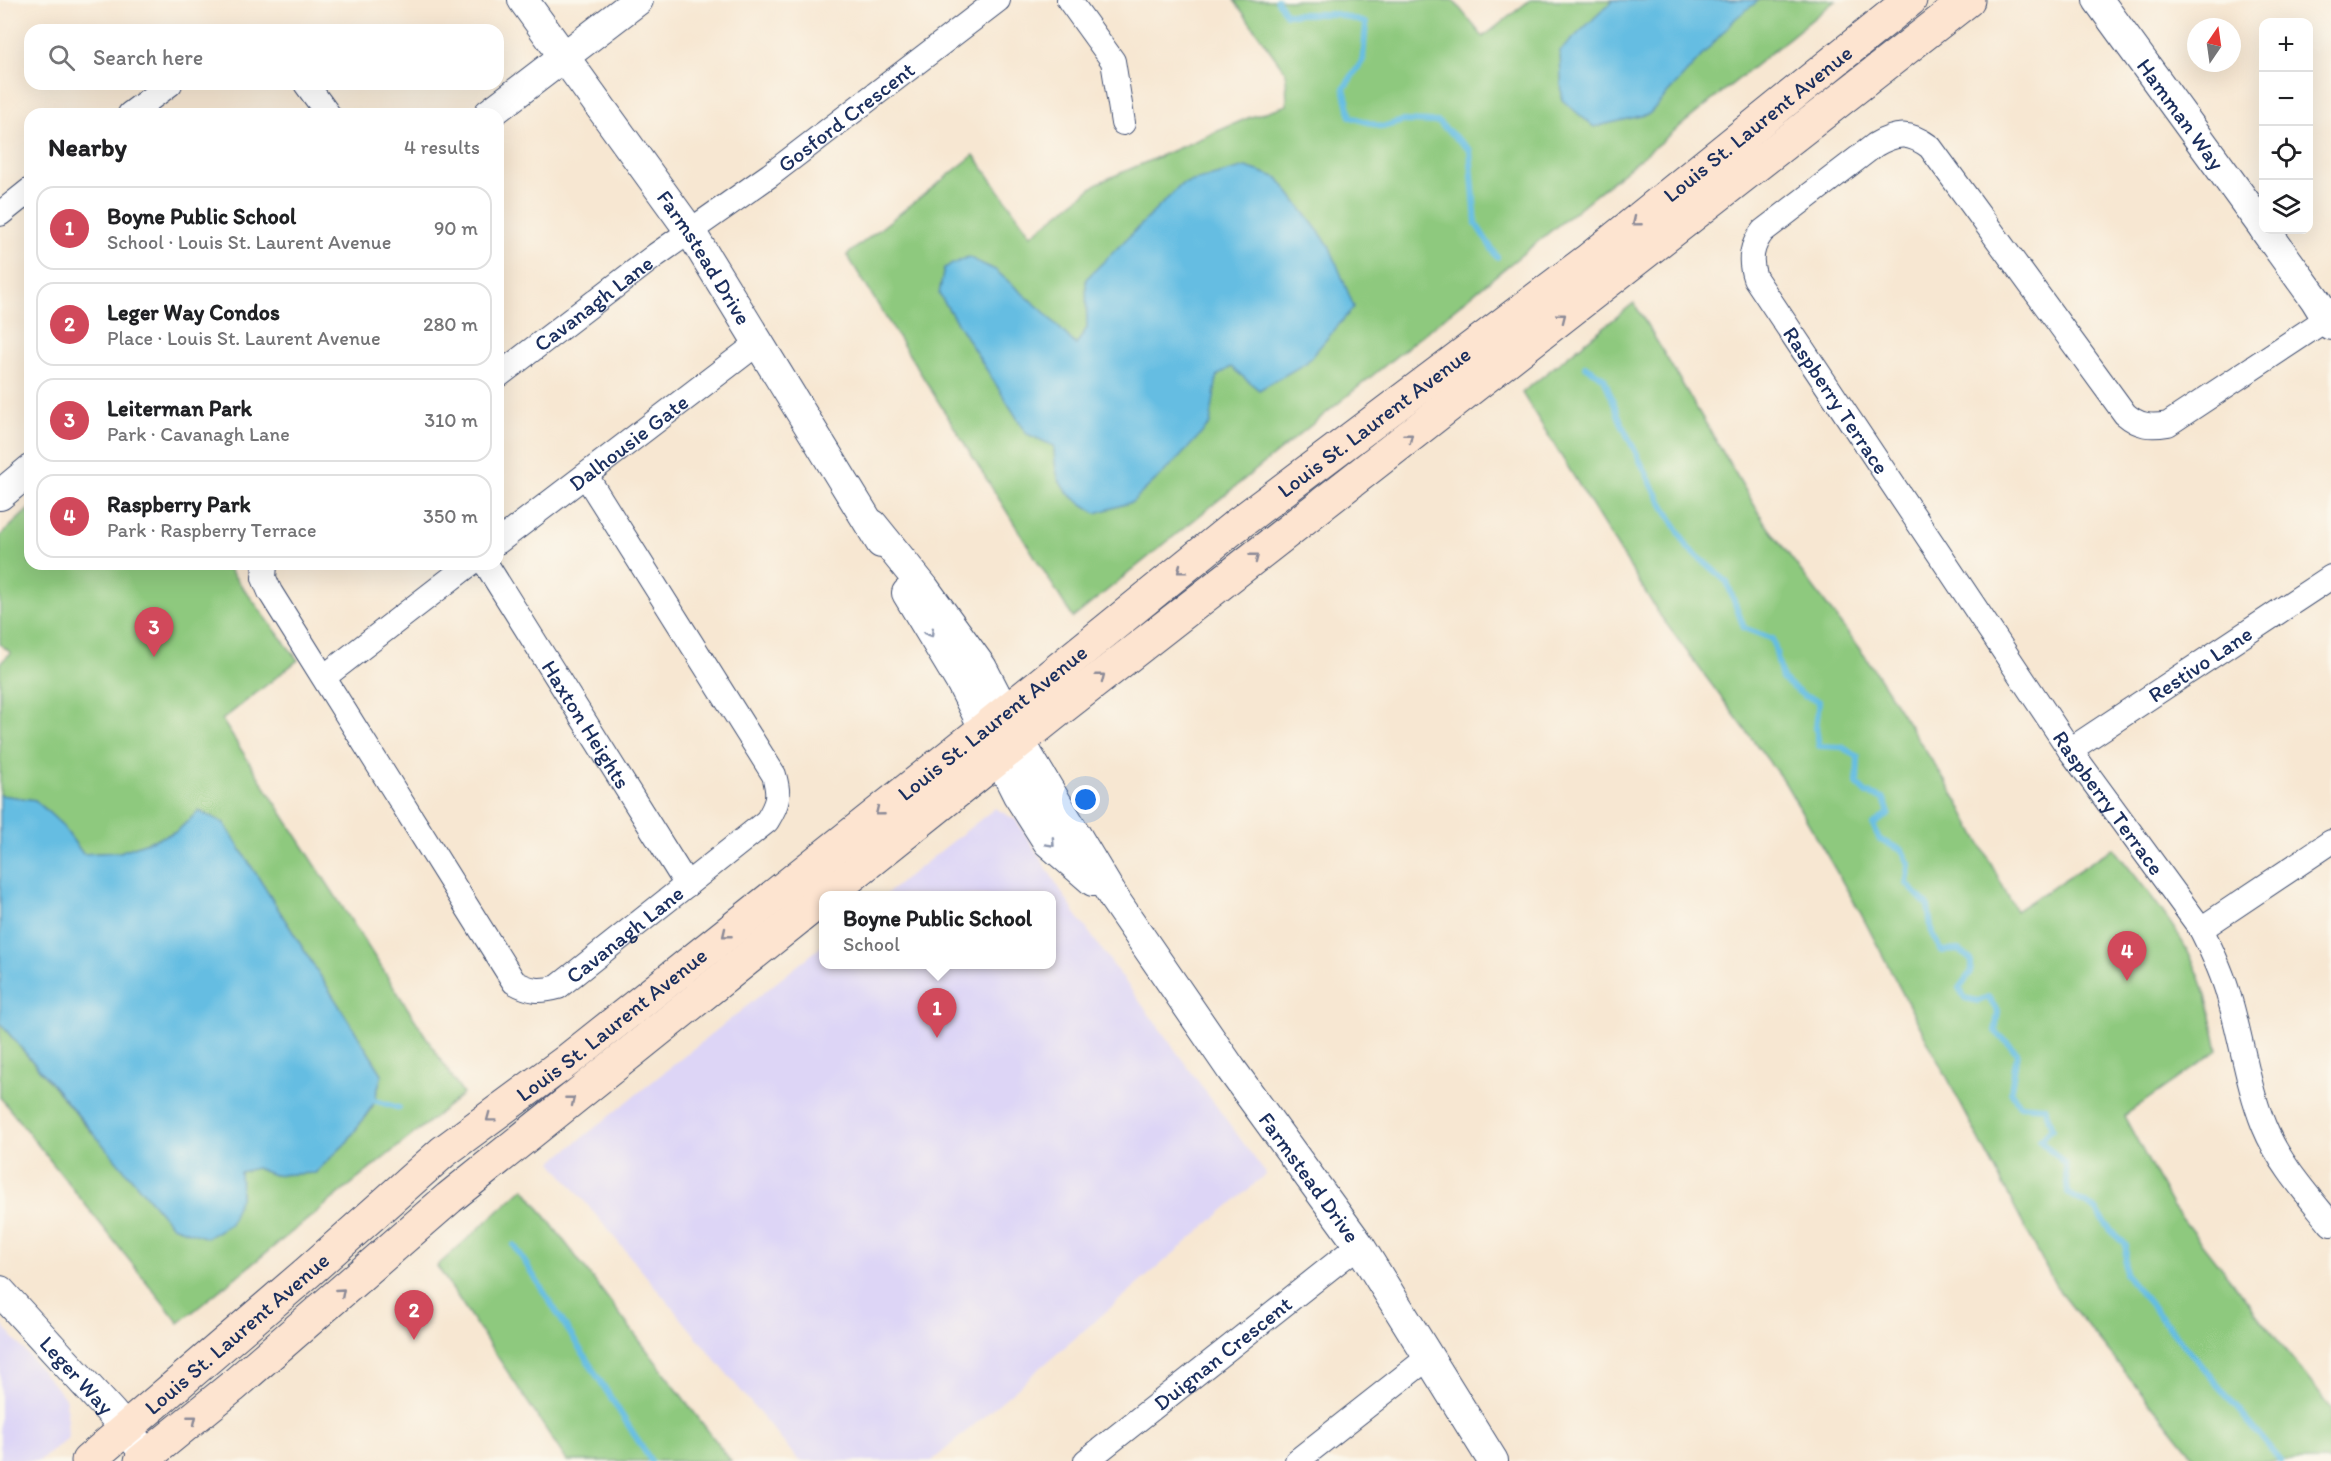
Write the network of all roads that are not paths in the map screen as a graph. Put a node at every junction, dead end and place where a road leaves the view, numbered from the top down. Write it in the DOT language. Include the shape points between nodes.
graph roads {
  1 [pos="523,0"];
  2 [pos="638,0"];
  3 [pos="998,0"];
  4 [pos="1069,0"];
  5 [pos="1910,0"];
  6 [pos="1968,0"];
  7 [pos="2098,0"];
  8 [pos="564,57"];
  9 [pos="162,90"];
  10 [pos="310,90"];
  11 [pos="138,108"];
  12 [pos="324,108"];
  13 [pos="497,108"];
  14 [pos="1123,123"];
  15 [pos="24,195"];
  16 [pos="0,214"];
  17 [pos="2259,222"];
  18 [pos="690,231"];
  19 [pos="2268,234"];
  20 [pos="2330,320"];
  21 [pos="758,343"];
  22 [pos="504,371"];
  23 [pos="24,475"];
  24 [pos="586,476"];
  25 [pos="0,495"];
  26 [pos="504,538"];
  27 [pos="265,570"];
  28 [pos="462,570"];
  29 [pos="490,570"];
  30 [pos="2331,577"];
  31 [pos="324,677"];
  32 [pos="995,720"];
  33 [pos="1010,750"];
  34 [pos="2070,750"];
  35 [pos="2331,842"];
  36 [pos="687,885"];
  37 [pos="833,891"];
  38 [pos="819,902"];
  39 [pos="2201,929"];
  40 [pos="2331,1224"];
  41 [pos="1359,1245"];
  42 [pos="0,1291"];
  43 [pos="1429,1357"];
  44 [pos="124,1430"];
  45 [pos="147,1459"];
  46 [pos="88,1461"];
  47 [pos="1086,1461"];
  48 [pos="1297,1461"];
  49 [pos="1493,1461"];
  1 -- 8 [label="street, Farmstead Drive"];
  2 -- 8 [label="street"];
  3 -- 18 [label="street, Gosford Crescent" via="770,175"];
  4 -- 14 [label="street" via="1113,61"];
  5 -- 32 [label="main road, Louis St. Laurent Avenue, one-way" via="1587,261 1234,527"];
  33 -- 6 [label="main road, Louis St. Laurent Avenue, one-way"];
  7 -- 17 [label="street, Hamman Way"];
  8 -- 13 [label="street"];
  8 -- 18 [label="street, Farmstead Drive"];
  9 -- 11 [label="street"];
  10 -- 12 [label="street"];
  15 -- 16 [label="street"];
  18 -- 21 [label="street, Farmstead Drive"];
  18 -- 22 [label="street, Cavanagh Lane"];
  19 -- 20 [label="street, Hamman Way"];
  20 -- 34 [label="street, Raspberry Terrace" via="2168,424 2146,426 2125,414 1930,147 1919,139 1905,135 1889,137 1875,145 1755,240 1751,264 1755,278"];
  21 -- 24 [label="street, Dalhousie Gate"];
  21 -- 32 [label="street, Farmstead Drive" via="873,525 982,668"];
  23 -- 25 [label="street"];
  24 -- 26 [label="street, Dalhousie Gate"];
  24 -- 36 [label="street, Cavanagh Lane" via="774,775 779,791 767,821"];
  27 -- 31 [label="street, Cavanagh Lane" via="270,592"];
  28 -- 31 [label="street"];
  29 -- 36 [label="street, Haxton Heights"];
  30 -- 34 [label="street, Restivo Lane"];
  31 -- 36 [label="street, Cavanagh Lane" via="514,982 529,990 558,987"];
  32 -- 33 [label="street, Farmstead Drive"];
  32 -- 44 [label="main road, Louis St. Laurent Avenue, one-way" via="568,1060 443,1152"];
  33 -- 37 [label="main road, Louis St. Laurent Avenue"];
  33 -- 41 [label="street, Farmstead Drive" via="1231,1069"];
  34 -- 39 [label="street, Raspberry Terrace"];
  35 -- 39 [label="street"];
  45 -- 38 [label="main road, Louis St. Laurent Avenue, one-way" via="449,1198"];
  39 -- 40 [label="street, Raspberry Terrace" via="2229,995 2253,1096 2265,1128 2292,1176"];
  41 -- 43 [label="street, Farmstead Drive"];
  41 -- 47 [label="street, Duignan Crescent"];
  42 -- 44 [label="street, Leger Way"];
  43 -- 48 [label="street"];
  43 -- 49 [label="street, Farmstead Drive"];
  44 -- 45 [label="street, Leger Way"];
  44 -- 46 [label="main road, Louis St. Laurent Avenue"];
}
